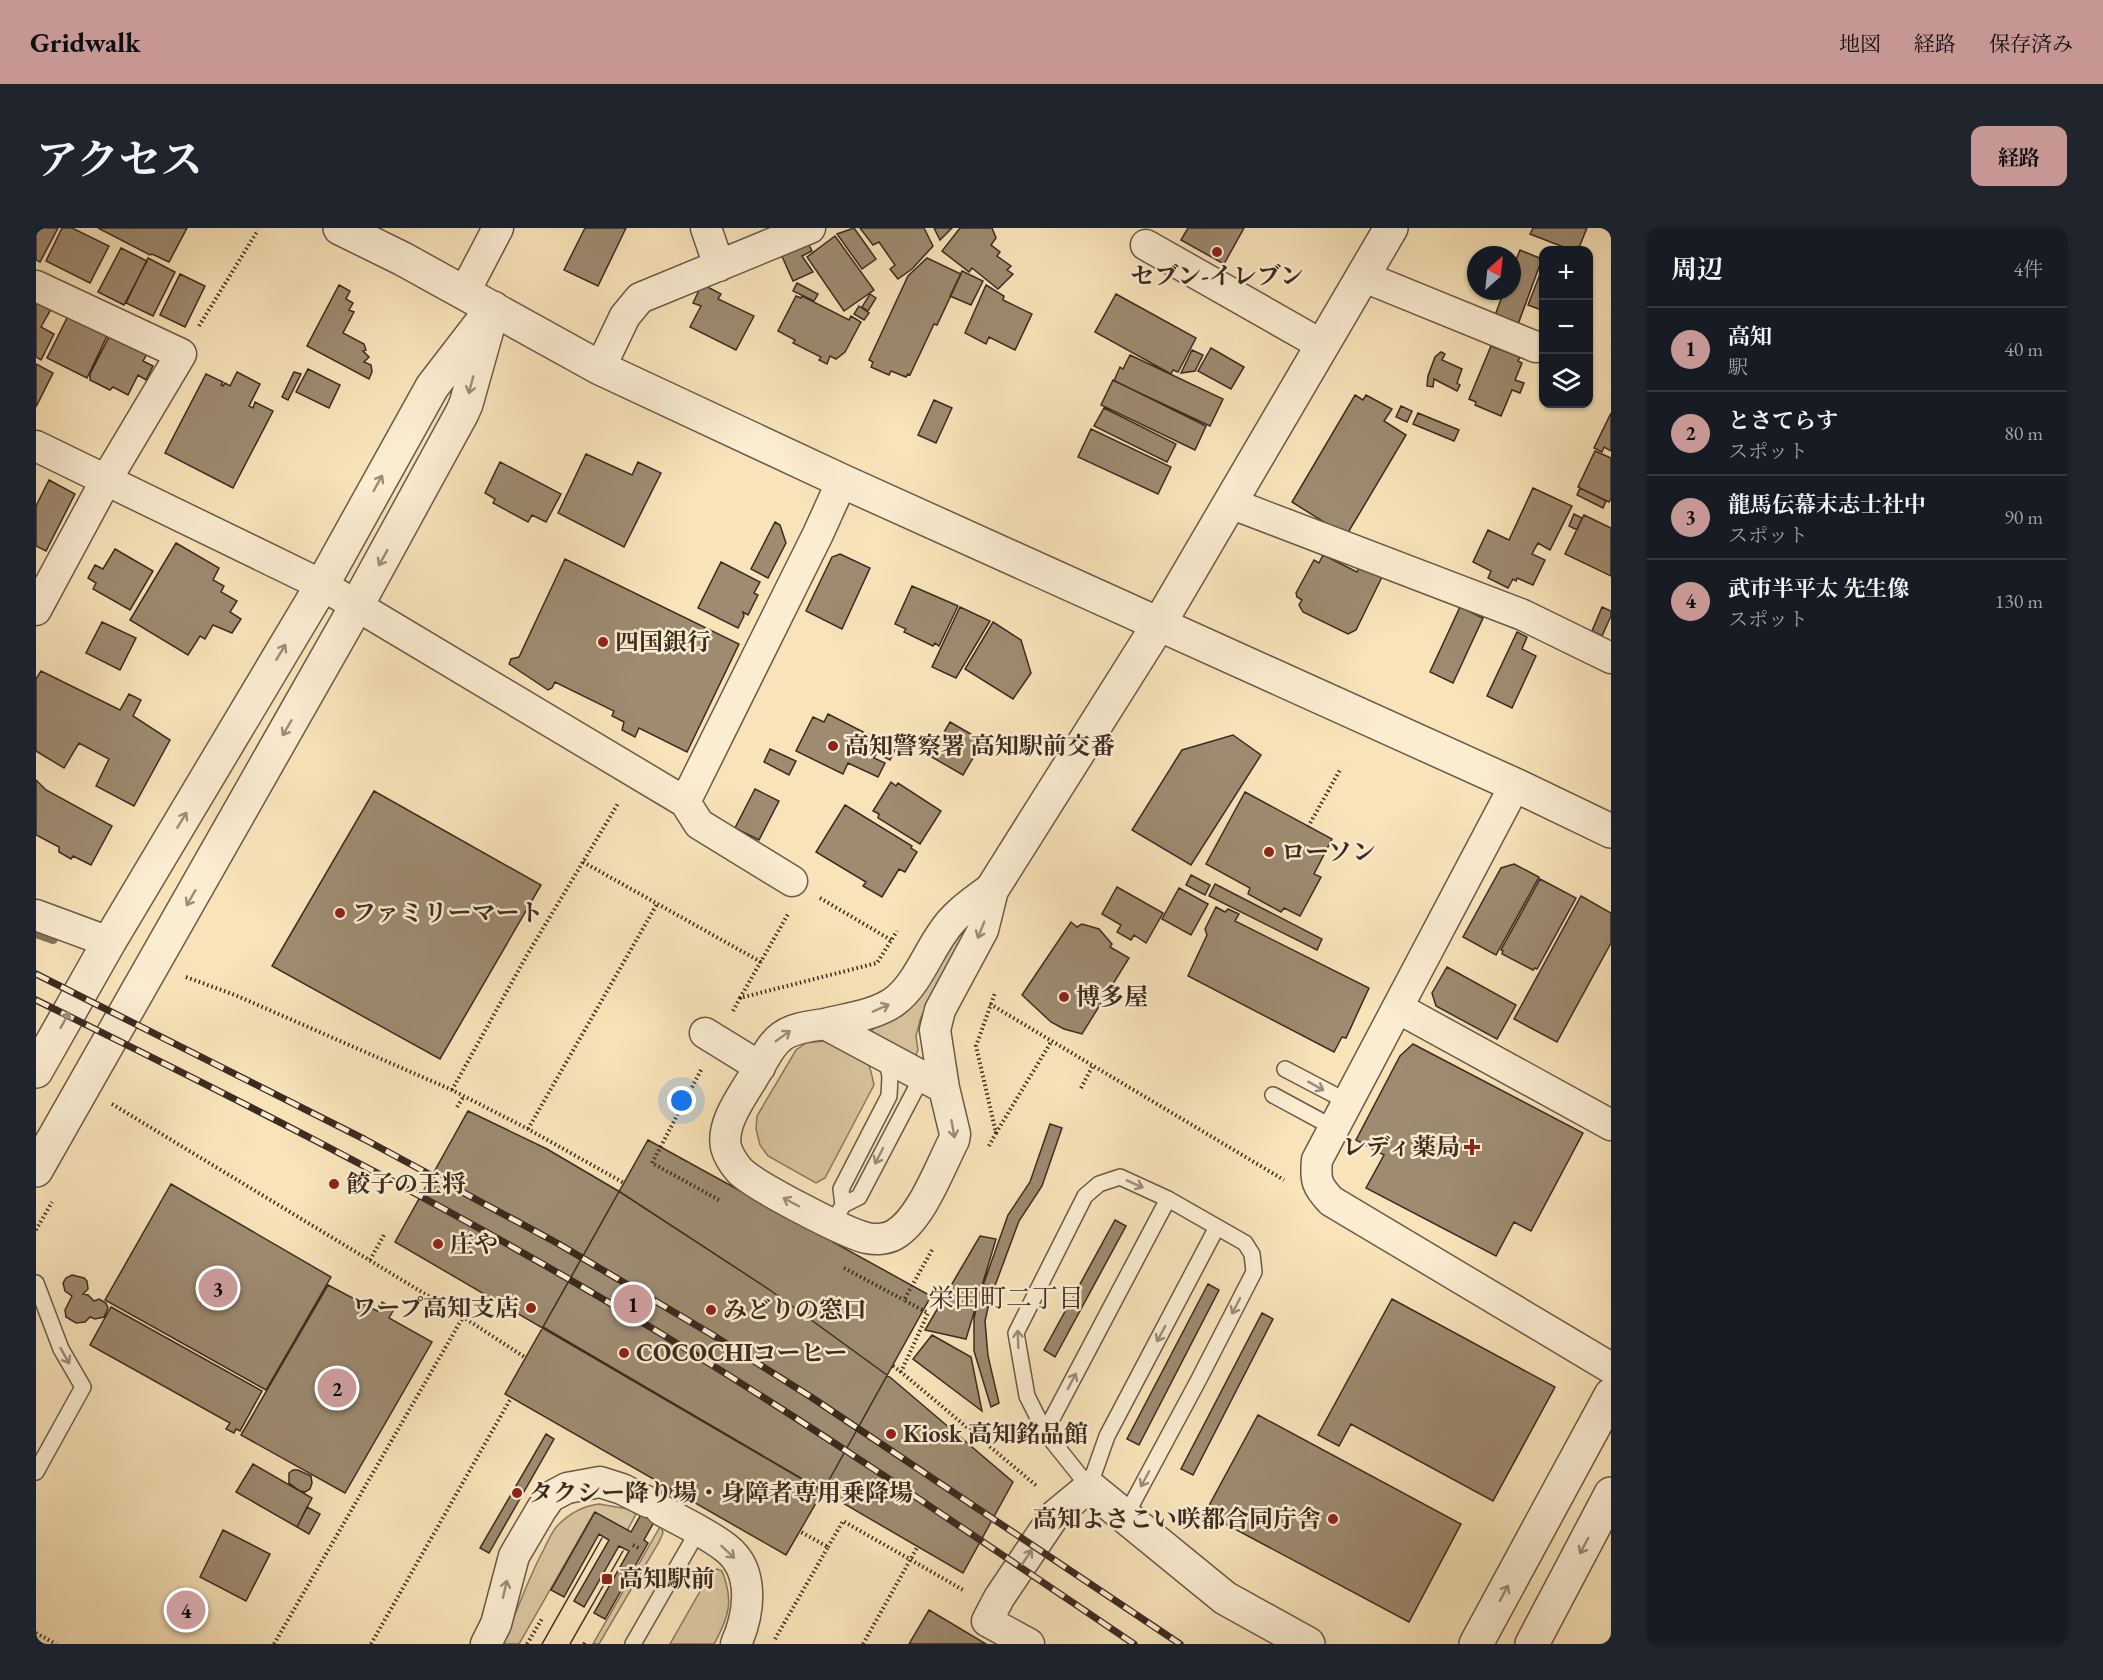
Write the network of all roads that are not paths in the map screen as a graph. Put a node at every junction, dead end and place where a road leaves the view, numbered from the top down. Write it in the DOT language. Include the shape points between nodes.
graph roads {
  1 [pos="340,228"];
  2 [pos="498,228"];
  3 [pos="706,228"];
  4 [pos="810,228"];
  5 [pos="1391,228"];
  6 [pos="1146,245"];
  7 [pos="719,266"];
  8 [pos="1362,276"];
  9 [pos="36,286"];
  10 [pos="464,293"];
  11 [pos="493,308"];
  12 [pos="1322,345"];
  13 [pos="1536,347"];
  14 [pos="600,368"];
  15 [pos="36,446"];
  16 [pos="106,480"];
  17 [pos="842,481"];
  18 [pos="1230,503"];
  19 [pos="322,585"];
  20 [pos="357,605"];
  21 [pos="36,610"];
  22 [pos="1159,624"];
  23 [pos="1611,658"];
  24 [pos="1515,785"];
  25 [pos="685,802"];
  26 [pos="1611,831"];
  27 [pos="797,884"];
  28 [pos="994,886"];
  29 [pos="36,915"];
  30 [pos="109,942"];
  31 [pos="1398,1008"];
  32 [pos="825,1024"];
  33 [pos="705,1033"];
  34 [pos="886,1058"];
  35 [pos="39,1059"];
  36 [pos="760,1066"];
  37 [pos="1285,1069"];
  38 [pos="933,1082"];
  39 [pos="1273,1095"];
  40 [pos="1341,1115"];
  41 [pos="1611,1125"];
  42 [pos="36,1170"];
  43 [pos="1168,1199"];
  44 [pos="835,1213"];
  45 [pos="1217,1227"];
  46 [pos="36,1283"];
  47 [pos="1611,1368"];
  48 [pos="1611,1395"];
  49 [pos="1045,1432"];
  50 [pos="36,1472"];
  51 [pos="1089,1486"];
  52 [pos="1611,1494"];
  53 [pos="1125,1517"];
  54 [pos="698,1531"];
  55 [pos="486,1644"];
  56 [pos="633,1644"];
  57 [pos="736,1644"];
  58 [pos="1029,1644"];
  59 [pos="1308,1644"];
  60 [pos="1476,1644"];
  61 [pos="1532,1644"];
  1 -- 10 [label="street"];
  2 -- 10 [label="street"];
  3 -- 7 [label="street"];
  4 -- 7 [label="street"];
  5 -- 8 [label="street"];
  6 -- 12 [label="street"];
  7 -- 14 [label="street" via="640,298 624,316"];
  8 -- 12 [label="street"];
  8 -- 13 [label="street"];
  9 -- 16 [label="street" via="181,354"];
  10 -- 11 [label="street"];
  11 -- 14 [label="street"];
  19 -- 11 [label="street, one-way" via="432,387"];
  11 -- 20 [label="street, one-way" via="466,404"];
  12 -- 18 [label="street"];
  14 -- 17 [label="street"];
  15 -- 16 [label="street"];
  16 -- 19 [label="street"];
  16 -- 21 [label="street"];
  17 -- 22 [label="street"];
  17 -- 25 [label="street"];
  18 -- 22 [label="street"];
  18 -- 23 [label="street" via="1523,615"];
  19 -- 20 [label="street"];
  30 -- 19 [label="street, one-way"];
  20 -- 25 [label="street"];
  20 -- 42 [label="street, one-way"];
  22 -- 24 [label="street"];
  22 -- 28 [label="street"];
  24 -- 26 [label="street"];
  24 -- 31 [label="street"];
  25 -- 27 [label="street" via="699,825"];
  32 -- 28 [label="street, one-way" via="895,1001 909,988 959,912"];
  28 -- 38 [label="street, one-way" via="983,930 940,1010 935,1030 938,1050"];
  29 -- 30 [label="street"];
  35 -- 30 [label="street, one-way"];
  31 -- 40 [label="street"];
  31 -- 41 [label="street"];
  32 -- 34 [label="street"];
  36 -- 32 [label="street, one-way" via="769,1047 789,1031"];
  33 -- 36 [label="street"];
  34 -- 38 [label="street"];
  34 -- 44 [label="lane" via="889,1096 841,1189"];
  44 -- 36 [label="street, one-way" via="759,1184 740,1172 730,1158 725,1145 729,1123"];
  37 -- 40 [label="lane, one-way"];
  38 -- 44 [label="lane, one-way" via="858,1197"];
  38 -- 44 [label="street, one-way" via="954,1140 906,1225 893,1236 871,1239 848,1232"];
  39 -- 40 [label="lane"];
  40 -- 47 [label="street" via="1317,1160 1318,1187 1331,1201"];
  43 -- 45 [label="lane"];
  49 -- 43 [label="lane, one-way"];
  49 -- 43 [label="lane, one-way" via="1027,1396 1016,1333 1085,1196 1099,1184 1120,1177"];
  45 -- 51 [label="lane, one-way" via="1107,1436"];
  45 -- 53 [label="lane, one-way" via="1245,1243 1252,1254 1254,1272"];
  46 -- 50 [label="lane, one-way" via="61,1349 83,1387"];
  60 -- 48 [label="street, one-way"];
  49 -- 51 [label="lane"];
  51 -- 53 [label="street"];
  58 -- 51 [label="street, one-way" via="987,1621 1054,1516"];
  52 -- 61 [label="street, one-way"];
  53 -- 59 [label="street" via="1225,1598"];
  55 -- 54 [label="street, one-way" via="496,1624 514,1556 550,1497 567,1488 600,1482 622,1489"];
  54 -- 56 [label="lane"];
  54 -- 57 [label="street, one-way" via="727,1548 746,1580 744,1626"];
}
